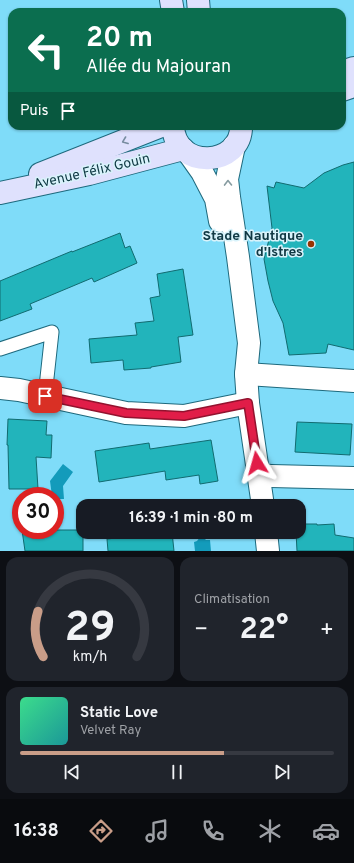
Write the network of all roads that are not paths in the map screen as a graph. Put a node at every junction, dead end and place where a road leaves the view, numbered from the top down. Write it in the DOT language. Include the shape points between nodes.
graph roads {
  1 [pos="152,130"];
  2 [pos="174,130"];
  3 [pos="249,130"];
  4 [pos="238,138"];
  5 [pos="186,152"];
  6 [pos="0,192"];
  7 [pos="0,349"];
  8 [pos="246,374"];
  9 [pos="354,381"];
  10 [pos="0,388"];
  11 [pos="45,396"];
  12 [pos="248,403"];
  13 [pos="258,474"];
  14 [pos="354,478"];
  15 [pos="261,499"];
  16 [pos="267,539"];
  17 [pos="268,551"];
  1 -- 6 [label="main road, Avenue Félix Gouin, one-way"];
  2 -- 5 [label="main road"];
  3 -- 4 [label="main road"];
  4 -- 5 [label="main road" via="227,153 218,157 199,158"];
  8 -- 4 [label="street, one-way" via="249,343 227,179"];
  5 -- 6 [label="main road, Avenue Félix Gouin"];
  5 -- 8 [label="street" via="202,172 216,199 235,340"];
  7 -- 11 [label="lane" via="52,332"];
  8 -- 9 [label="street"];
  8 -- 12 [label="street"];
  10 -- 11 [label="street"];
  11 -- 12 [label="street" via="126,413 184,416"];
  12 -- 13 [label="street"];
  13 -- 14 [label="street"];
  13 -- 15 [label="street"];
  16 -- 17 [label="street"];
}
